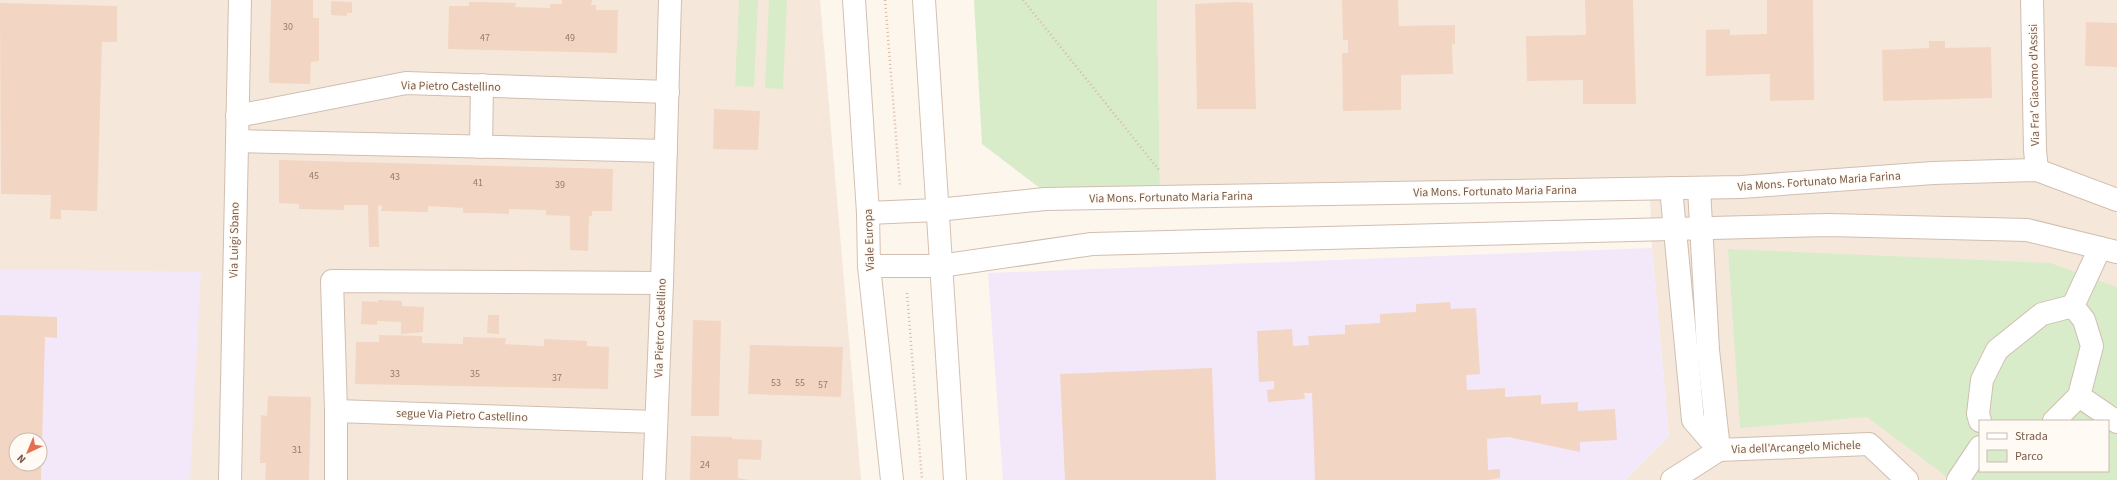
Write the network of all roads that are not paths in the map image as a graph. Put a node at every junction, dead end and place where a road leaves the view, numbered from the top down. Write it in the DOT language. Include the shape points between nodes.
graph roads {
  1 [pos="240,0"];
  2 [pos="670,0"];
  3 [pos="854,0"];
  4 [pos="924,0"];
  5 [pos="2032,0"];
  6 [pos="482,86"];
  7 [pos="668,92"];
  8 [pos="237,116"];
  9 [pos="237,141"];
  10 [pos="481,147"];
  11 [pos="666,151"];
  12 [pos="2037,170"];
  13 [pos="1671,188"];
  14 [pos="1699,188"];
  15 [pos="2117,200"];
  16 [pos="937,210"];
  17 [pos="868,213"];
  18 [pos="1674,229"];
  19 [pos="1700,229"];
  20 [pos="2109,250"];
  21 [pos="869,266"];
  22 [pos="940,266"];
  23 [pos="662,283"];
  24 [pos="2073,306"];
  25 [pos="2079,396"];
  26 [pos="336,411"];
  27 [pos="1980,420"];
  28 [pos="2055,420"];
  29 [pos="656,422"];
  30 [pos="2117,422"];
  31 [pos="1979,448"];
  32 [pos="1719,450"];
  33 [pos="230,480"];
  34 [pos="336,480"];
  35 [pos="654,480"];
  36 [pos="892,480"];
  37 [pos="955,480"];
  38 [pos="1672,480"];
  39 [pos="1907,480"];
  40 [pos="1958,480"];
  1 -- 8 [label="street, Via Luigi Sbano"];
  2 -- 7 [label="street, Via Pietro Castellino"];
  3 -- 17 [label="street, Viale Europa"];
  4 -- 16 [label="street"];
  5 -- 12 [label="street, Via Fra' Giacomo d'Assisi"];
  6 -- 7 [label="street, Via Pietro Castellino"];
  6 -- 8 [label="street, Via Pietro Castellino" via="406,83"];
  6 -- 10 [label="street"];
  7 -- 11 [label="street, Via Pietro Castellino"];
  8 -- 9 [label="street, Via Luigi Sbano"];
  9 -- 10 [label="street"];
  9 -- 33 [label="street, Via Luigi Sbano"];
  10 -- 11 [label="street"];
  11 -- 23 [label="street, Via Pietro Castellino"];
  12 -- 14 [label="street, Via Mons. Fortunato Maria Farina" via="1933,173"];
  12 -- 15 [label="street, Via Mons. Fortunato Maria Farina"];
  13 -- 14 [label="street, Via Mons. Fortunato Maria Farina"];
  13 -- 16 [label="street, Via Mons. Fortunato Maria Farina" via="1045,199"];
  13 -- 18 [label="street"];
  14 -- 19 [label="street"];
  16 -- 17 [label="street, Via Mons. Fortunato Maria Farina"];
  16 -- 22 [label="street"];
  17 -- 21 [label="street, Viale Europa"];
  18 -- 19 [label="street"];
  18 -- 22 [label="street" via="1092,244"];
  18 -- 32 [label="street" via="1692,420"];
  19 -- 20 [label="street" via="1828,225 2027,230"];
  19 -- 32 [label="street" via="1708,350"];
  20 -- 24 [label="street"];
  21 -- 22 [label="street"];
  21 -- 36 [label="street, Viale Europa"];
  22 -- 37 [label="street"];
  23 -- 26 [label="street" via="332,281"];
  23 -- 29 [label="street, Via Pietro Castellino"];
  24 -- 25 [label="street" via="2084,320 2092,346"];
  24 -- 27 [label="street" via="2042,314 1997,350 1982,380 1978,414"];
  25 -- 28 [label="street"];
  25 -- 30 [label="street"];
  26 -- 29 [label="street, segue Via Pietro Castellino"];
  26 -- 34 [label="street"];
  29 -- 35 [label="street, Via Pietro Castellino"];
  31 -- 40 [label="street"];
  32 -- 38 [label="street"];
  32 -- 39 [label="street, Via dell'Arcangelo Michele" via="1869,444"];
}
